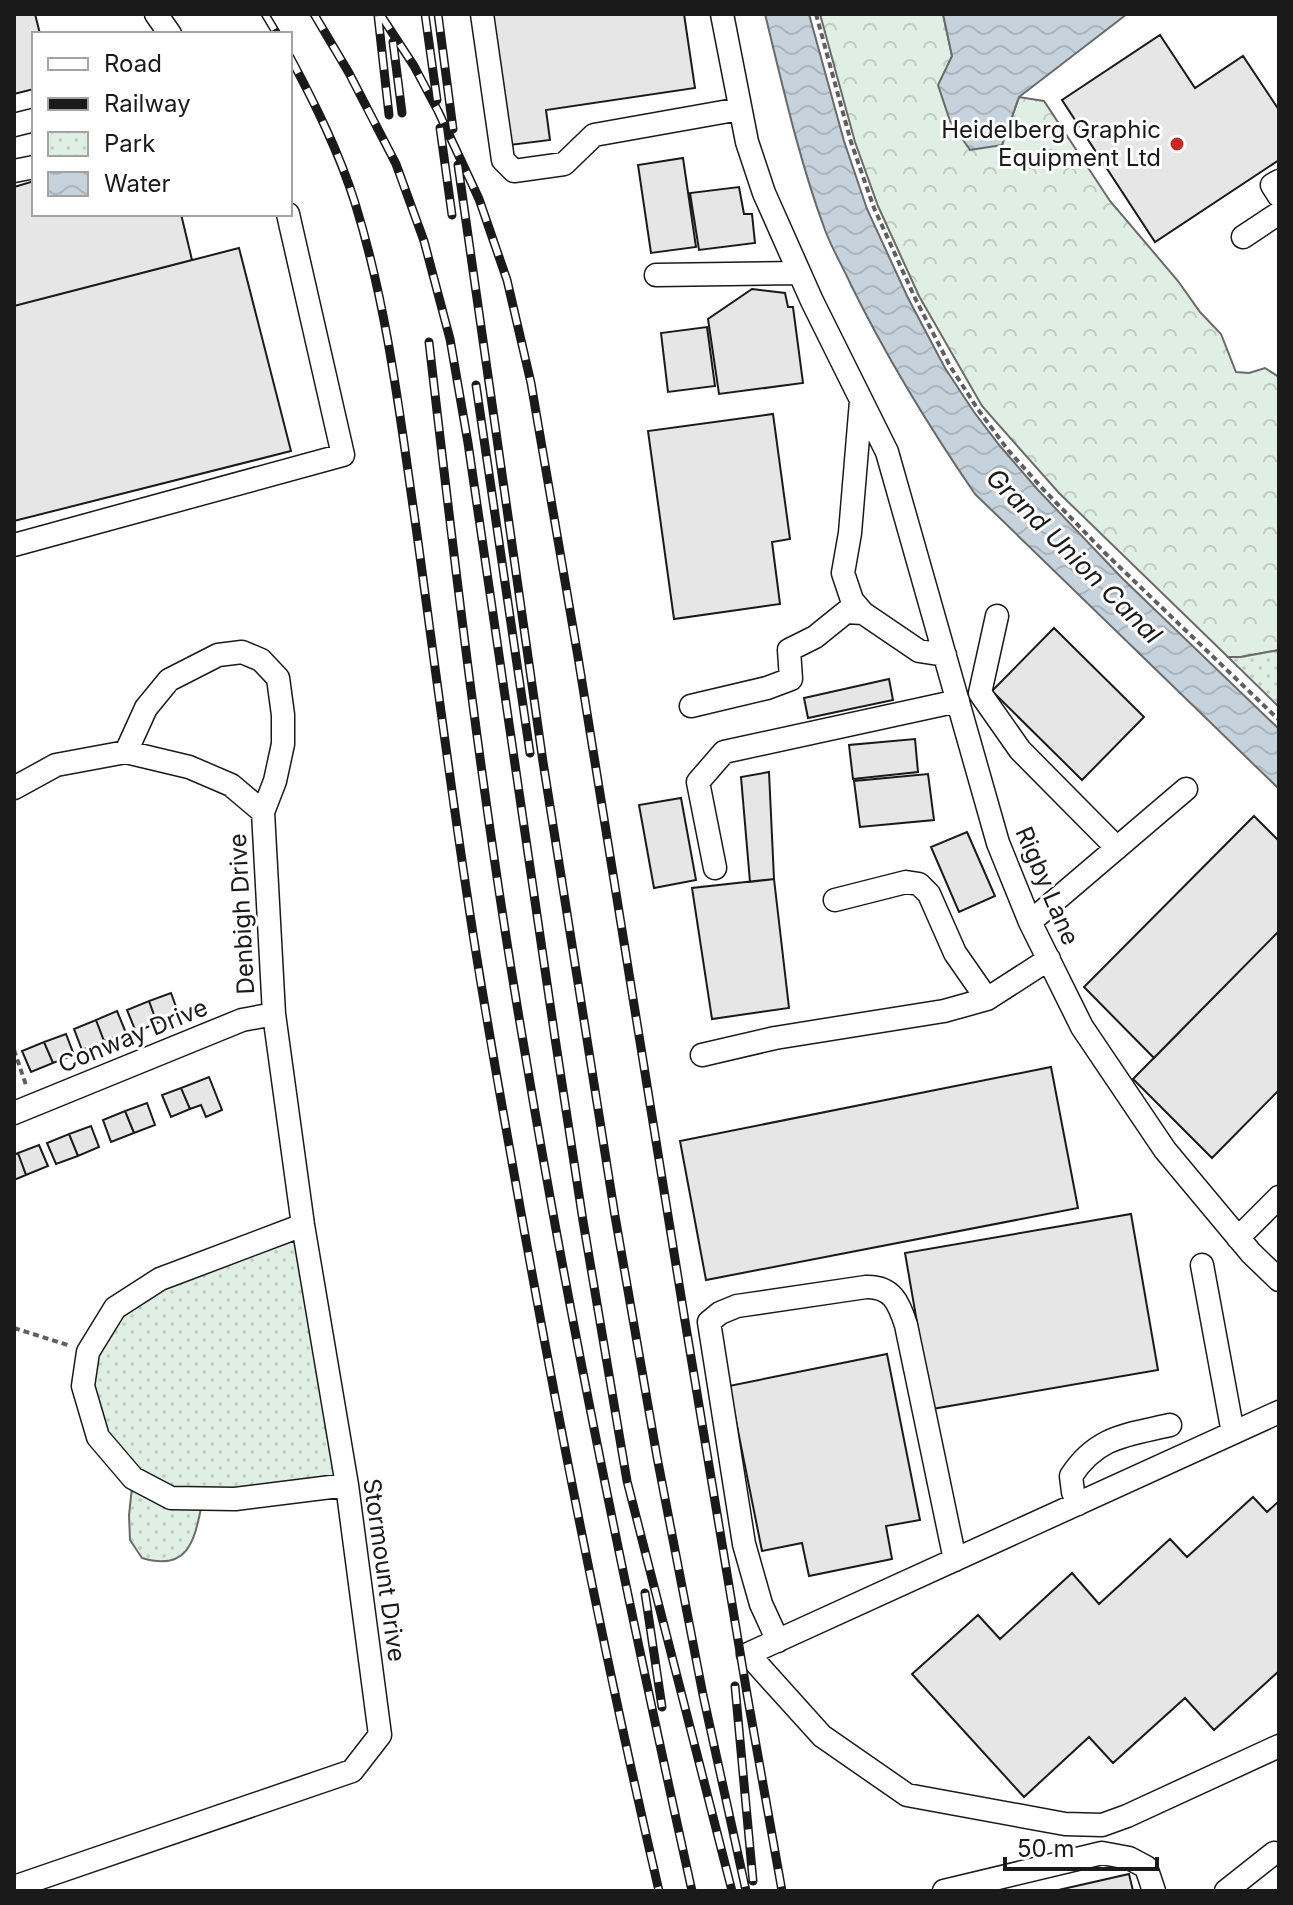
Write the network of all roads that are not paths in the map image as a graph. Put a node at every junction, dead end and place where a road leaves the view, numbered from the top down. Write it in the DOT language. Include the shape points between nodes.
graph roads {
  1 [pos="156,14"];
  2 [pos="482,14"];
  3 [pos="722,14"];
  4 [pos="169,32"];
  5 [pos="740,109"];
  6 [pos="1279,181"];
  7 [pos="1279,196"];
  8 [pos="1279,213"];
  9 [pos="288,216"];
  10 [pos="1243,237"];
  11 [pos="799,273"];
  12 [pos="656,275"];
  13 [pos="861,400"];
  14 [pos="14,545"];
  15 [pos="863,613"];
  16 [pos="997,616"];
  17 [pos="945,655"];
  18 [pos="958,701"];
  19 [pos="691,706"];
  20 [pos="126,752"];
  21 [pos="14,788"];
  22 [pos="1186,789"];
  23 [pos="263,812"];
  24 [pos="1117,848"];
  25 [pos="715,868"];
  26 [pos="835,900"];
  27 [pos="1030,922"];
  28 [pos="1049,959"];
  29 [pos="987,999"];
  30 [pos="274,1014"];
  31 [pos="702,1055"];
  32 [pos="23,1109"];
  33 [pos="1279,1197"];
  34 [pos="303,1225"];
  35 [pos="1238,1238"];
  36 [pos="1202,1265"];
  37 [pos="1279,1280"];
  38 [pos="1279,1412"];
  39 [pos="1170,1425"];
  40 [pos="1233,1433"];
  41 [pos="347,1485"];
  42 [pos="1078,1504"];
  43 [pos="955,1560"];
  44 [pos="778,1641"];
  45 [pos="1279,1746"];
  46 [pos="1274,1853"];
  47 [pos="14,1887"];
  48 [pos="944,1891"];
  49 [pos="1154,1891"];
  50 [pos="1226,1891"];
  1 -- 4 [label="street"];
  2 -- 5 [label="street" via="503,160 514,171 564,164 594,135"];
  3 -- 5 [label="street, Rigby Lane"];
  5 -- 11 [label="street, Rigby Lane" via="764,193"];
  6 -- 7 [label="street" via="1272,185"];
  8 -- 10 [label="street"];
  9 -- 14 [label="street" via="343,455"];
  11 -- 12 [label="street"];
  11 -- 13 [label="street, Rigby Lane"];
  13 -- 15 [label="street" via="843,573 852,600"];
  13 -- 17 [label="street, Rigby Lane" via="887,452"];
  15 -- 17 [label="street" via="919,651"];
  15 -- 19 [label="street" via="846,612 789,650 791,679"];
  16 -- 24 [label="street" via="980,693 1020,750"];
  17 -- 18 [label="street, Rigby Lane"];
  18 -- 25 [label="street" via="724,752 698,782"];
  18 -- 27 [label="street, Rigby Lane" via="998,843"];
  20 -- 21 [label="street, Denbigh Drive" via="56,765"];
  20 -- 23 [label="street, Denbigh Drive" via="189,767 231,785"];
  20 -- 23 [label="street, Denbigh Drive" via="146,708 169,680 218,655 242,652 261,660 278,678 283,715 283,744"];
  22 -- 24 [label="street"];
  23 -- 30 [label="street, Denbigh Drive"];
  24 -- 27 [label="street"];
  26 -- 29 [label="street" via="906,882 919,884 929,894 955,953"];
  27 -- 28 [label="street, Rigby Lane"];
  28 -- 29 [label="street"];
  28 -- 35 [label="street, Rigby Lane" via="1082,1027 1165,1150"];
  29 -- 31 [label="street"];
  30 -- 32 [label="street, Conway Drive" via="242,1020"];
  30 -- 34 [label="street, Stormount Drive"];
  33 -- 35 [label="street"];
  34 -- 41 [label="street, Stormount Drive"];
  34 -- 41 [label="street" via="160,1279 115,1308 88,1352 83,1386 98,1437 133,1478 171,1498 235,1499"];
  35 -- 37 [label="street, Rigby Lane"];
  36 -- 40 [label="street"];
  38 -- 40 [label="street"];
  39 -- 42 [label="street" via="1117,1437 1080,1461 1071,1476"];
  40 -- 42 [label="street"];
  41 -- 47 [label="street, Stormount Drive" via="380,1735 352,1771"];
  42 -- 43 [label="street"];
  43 -- 44 [label="street"];
  43 -- 44 [label="street" via="906,1325 888,1291 866,1287 720,1313 709,1322 744,1544"];
  44 -- 45 [label="street" via="748,1654 822,1736 907,1795 1065,1824 1102,1825"];
  46 -- 50 [label="street"];
  48 -- 49 [label="street" via="1102,1853 1146,1867"];
}
